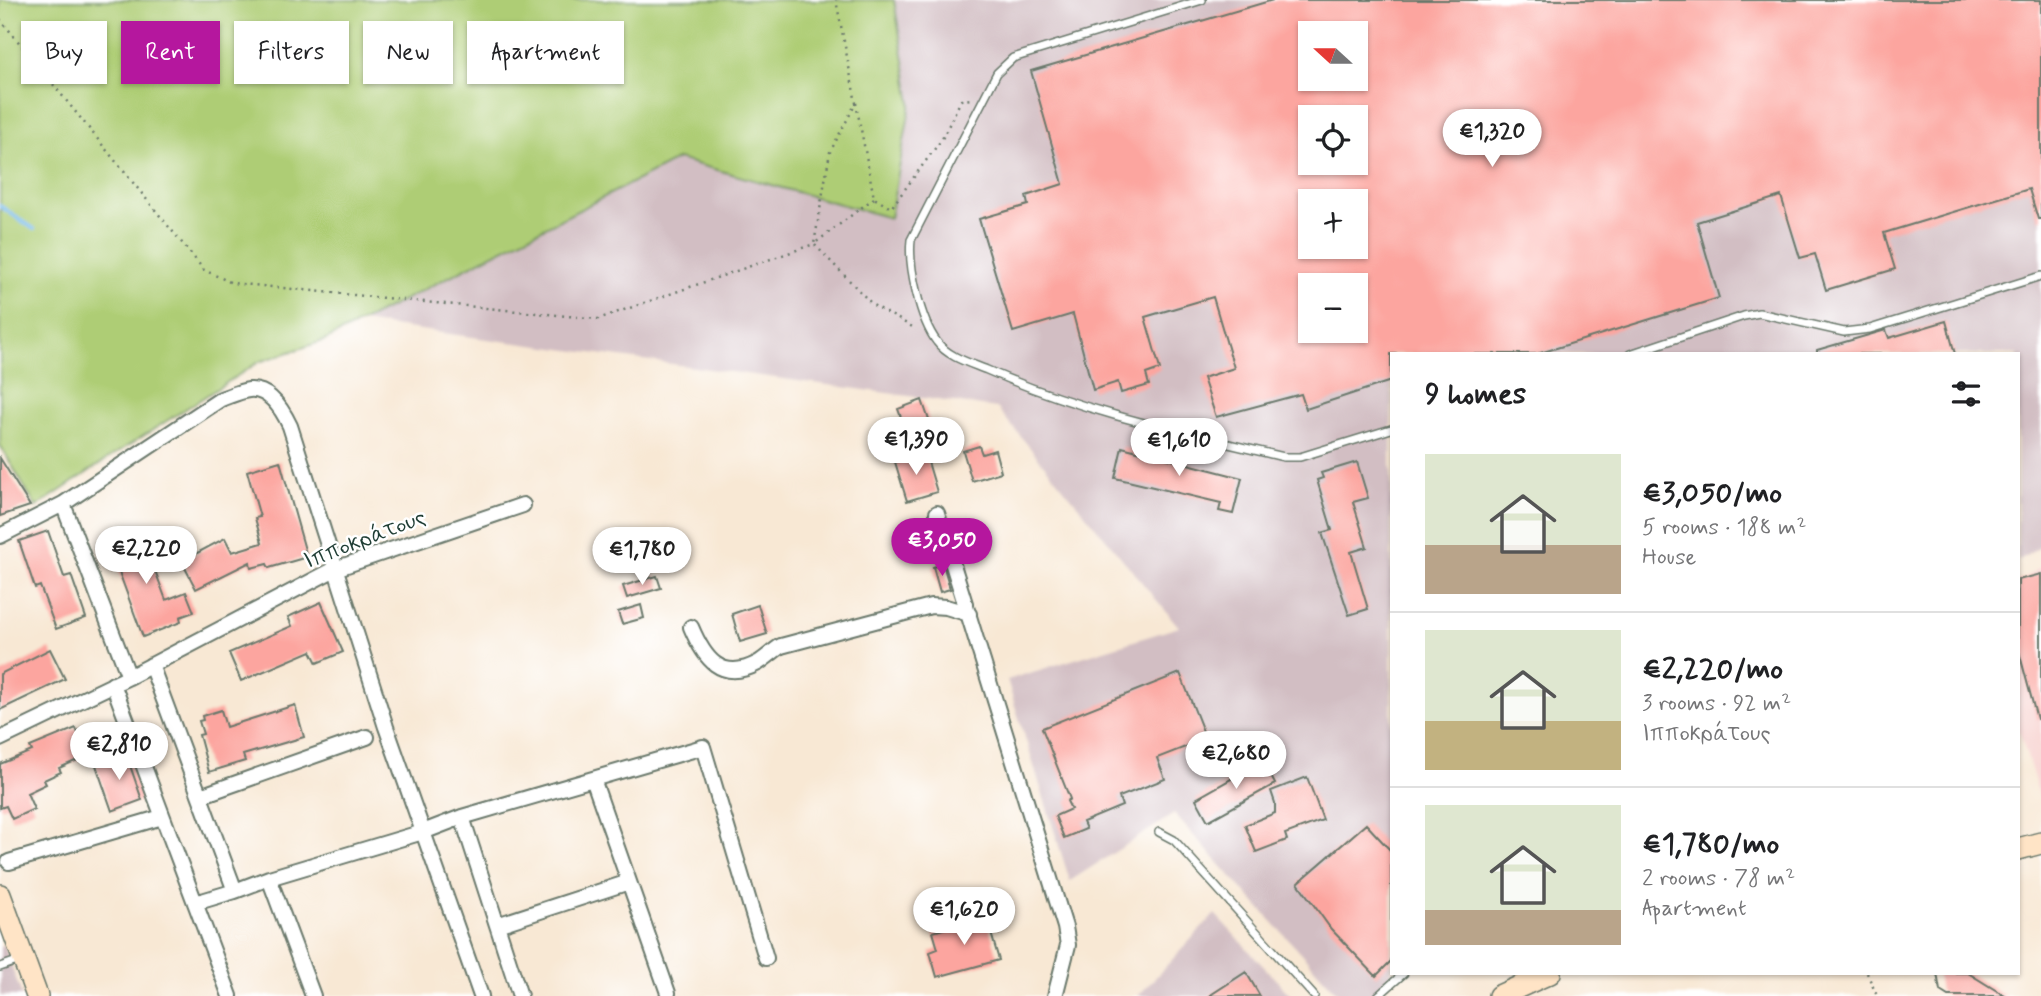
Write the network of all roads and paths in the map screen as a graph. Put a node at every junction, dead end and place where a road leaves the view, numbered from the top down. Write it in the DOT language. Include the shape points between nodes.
graph roads {
  1 [pos="836,0"];
  2 [pos="1202,0"];
  3 [pos="0,19"];
  4 [pos="984,95"];
  5 [pos="856,103"];
  6 [pos="874,198"];
  7 [pos="814,244"];
  8 [pos="2041,276"];
  9 [pos="930,330"];
  10 [pos="1636,352"];
  11 [pos="1390,429"];
  12 [pos="63,504"];
  13 [pos="523,505"];
  14 [pos="937,513"];
  15 [pos="0,536"];
  16 [pos="335,569"];
  17 [pos="969,614"];
  18 [pos="691,627"];
  19 [pos="151,665"];
  20 [pos="129,677"];
  21 [pos="113,684"];
  22 [pos="367,737"];
  23 [pos="0,739"];
  24 [pos="593,779"];
  25 [pos="200,796"];
  26 [pos="162,817"];
  27 [pos="462,817"];
  28 [pos="423,832"];
  29 [pos="1159,832"];
  30 [pos="2041,843"];
  31 [pos="2020,848"];
  32 [pos="9,862"];
  33 [pos="269,878"];
  34 [pos="629,882"];
  35 [pos="235,891"];
  36 [pos="0,895"];
  37 [pos="195,903"];
  38 [pos="497,925"];
  39 [pos="766,958"];
  40 [pos="24,959"];
  41 [pos="0,967"];
  42 [pos="1402,975"];
  43 [pos="1543,975"];
  44 [pos="1868,975"];
  45 [pos="668,993"];
  46 [pos="37,996"];
  47 [pos="230,996"];
  48 [pos="312,996"];
  49 [pos="481,996"];
  50 [pos="520,996"];
  51 [pos="1055,996"];
  52 [pos="1314,996"];
  53 [pos="1378,996"];
  54 [pos="1499,996"];
  55 [pos="1877,996"];
  1 -- 5 [label="path"];
  2 -- 4 [label="lane" via="1013,58"];
  3 -- 7 [label="path" via="204,270 232,283 598,319"];
  4 -- 6 [label="path" via="961,100 942,139 891,208"];
  4 -- 9 [label="lane" via="911,240 909,257"];
  5 -- 6 [label="path"];
  5 -- 7 [label="path" via="830,152"];
  6 -- 7 [label="path"];
  7 -- 9 [label="path" via="873,305 914,329"];
  8 -- 10 [label="lane" via="1870,329 1844,332 1759,313"];
  9 -- 11 [label="lane" via="951,354 1030,390 1097,412 1284,457 1300,457"];
  12 -- 15 [label="street"];
  12 -- 16 [label="street" via="221,399 251,389 280,405 290,426"];
  12 -- 20 [label="street"];
  13 -- 16 [label="street, Ιπποκράτους"];
  14 -- 17 [label="street"];
  16 -- 19 [label="street, Ιπποκράτους"];
  16 -- 28 [label="street"];
  17 -- 18 [label="street" via="931,606 781,646 761,662 734,670 707,659"];
  17 -- 51 [label="street" via="1065,927 1068,945"];
  19 -- 20 [label="street, Ιπποκράτους"];
  19 -- 25 [label="street"];
  20 -- 21 [label="street, Ιπποκράτους"];
  21 -- 23 [label="street, Ιπποκράτους"];
  21 -- 26 [label="street"];
  22 -- 25 [label="street"];
  24 -- 27 [label="street"];
  24 -- 34 [label="street"];
  24 -- 39 [label="street" via="703,747"];
  25 -- 35 [label="street"];
  26 -- 32 [label="street"];
  26 -- 37 [label="street"];
  27 -- 28 [label="street"];
  27 -- 38 [label="street"];
  28 -- 33 [label="street"];
  28 -- 49 [label="street"];
  29 -- 52 [label="lane" via="1174,840"];
  30 -- 31 [label="street"];
  33 -- 35 [label="street"];
  33 -- 48 [label="street"];
  34 -- 38 [label="street"];
  34 -- 45 [label="street"];
  35 -- 37 [label="street"];
  36 -- 40 [label="street"];
  37 -- 47 [label="street"];
  38 -- 50 [label="street"];
  40 -- 41 [label="lane"];
  40 -- 46 [label="street"];
  42 -- 53 [label="lane"];
  43 -- 54 [label="street" via="1517,982"];
  44 -- 55 [label="path"];
}
